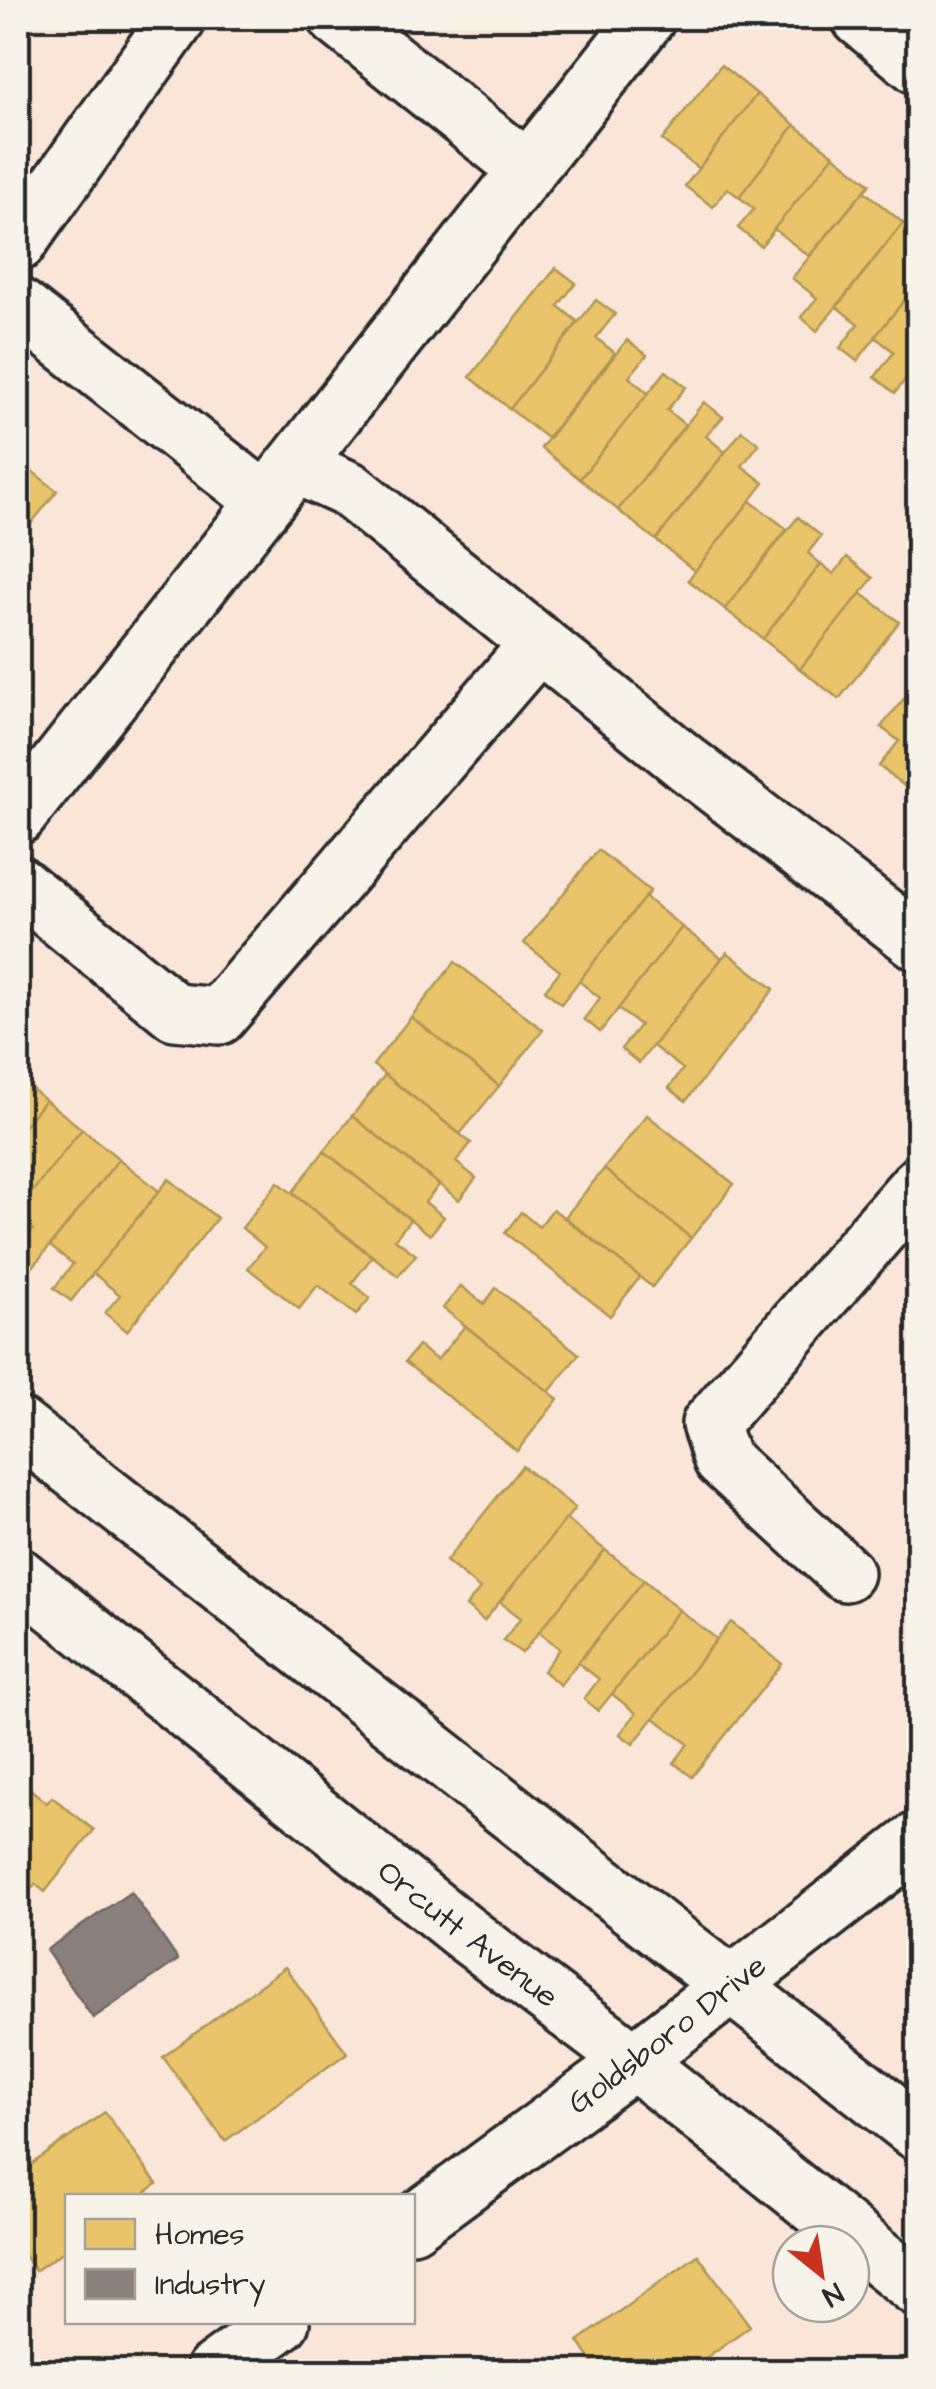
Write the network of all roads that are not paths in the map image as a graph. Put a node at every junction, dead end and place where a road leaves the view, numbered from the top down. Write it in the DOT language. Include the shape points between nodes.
graph roads {
  1 [pos="178,18"];
  2 [pos="337,18"];
  3 [pos="647,18"];
  4 [pos="860,18"];
  5 [pos="918,66"];
  6 [pos="527,169"];
  7 [pos="18,242"];
  8 [pos="18,306"];
  9 [pos="280,483"];
  10 [pos="539,643"];
  11 [pos="18,816"];
  12 [pos="18,884"];
  13 [pos="918,942"];
  14 [pos="918,1185"];
  15 [pos="18,1426"];
  16 [pos="845,1573"];
  17 [pos="18,1576"];
  18 [pos="918,1840"];
  19 [pos="732,1985"];
  20 [pos="634,2062"];
  21 [pos="918,2132"];
  22 [pos="415,2222"];
  23 [pos="918,2288"];
  24 [pos="278,2324"];
  25 [pos="213,2372"];
  1 -- 7 [label="street"];
  2 -- 6 [label="street"];
  3 -- 6 [label="street"];
  4 -- 5 [label="street"];
  6 -- 9 [label="street"];
  8 -- 9 [label="street"];
  9 -- 10 [label="street" via="350,490"];
  9 -- 11 [label="street"];
  10 -- 12 [label="street" via="219,1016 175,1012"];
  10 -- 13 [label="street"];
  14 -- 16 [label="street" via="710,1424 722,1460"];
  15 -- 19 [label="street"];
  17 -- 20 [label="street, Orcutt Avenue"];
  18 -- 19 [label="street, Goldsboro Drive"];
  19 -- 20 [label="street, Goldsboro Drive"];
  19 -- 21 [label="street"];
  20 -- 22 [label="street, Goldsboro Drive"];
  20 -- 23 [label="street, Orcutt Avenue"];
  24 -- 25 [label="street"];
}
